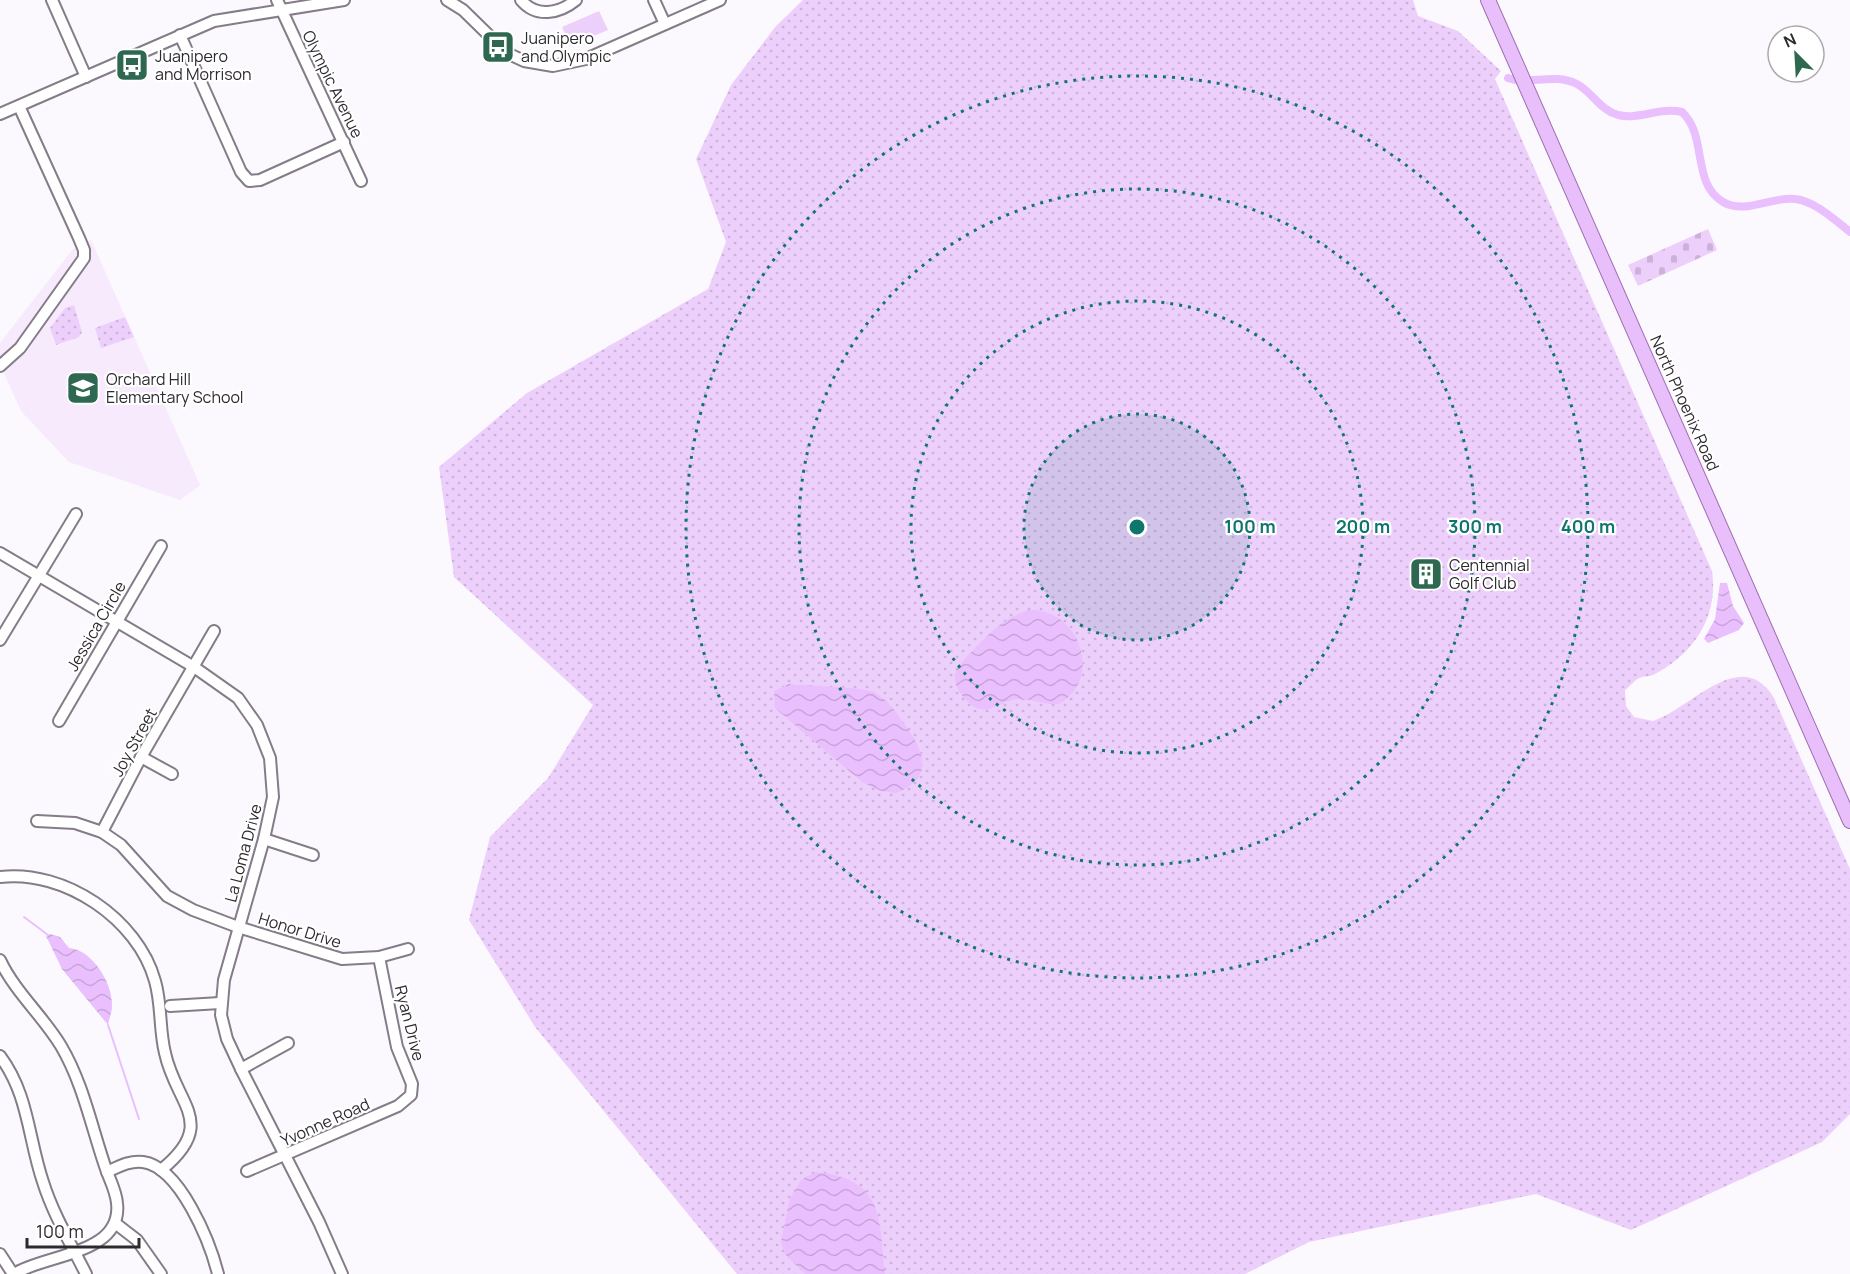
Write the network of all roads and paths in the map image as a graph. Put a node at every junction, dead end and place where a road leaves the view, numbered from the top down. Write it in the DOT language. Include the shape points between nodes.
graph roads {
  1 [pos="52,0"];
  2 [pos="344,0"];
  3 [pos="447,0"];
  4 [pos="521,0"];
  5 [pos="576,0"];
  6 [pos="654,0"];
  7 [pos="720,0"];
  8 [pos="1488,0"];
  9 [pos="279,5"];
  10 [pos="664,24"];
  11 [pos="180,35"];
  12 [pos="86,76"];
  13 [pos="19,106"];
  14 [pos="0,114"];
  15 [pos="344,142"];
  16 [pos="361,181"];
  17 [pos="0,366"];
  18 [pos="76,514"];
  19 [pos="160,546"];
  20 [pos="0,553"];
  21 [pos="38,577"];
  22 [pos="115,621"];
  23 [pos="214,632"];
  24 [pos="0,640"];
  25 [pos="194,667"];
  26 [pos="59,721"];
  27 [pos="141,757"];
  28 [pos="172,774"];
  29 [pos="37,820"];
  30 [pos="1850,820"];
  31 [pos="102,832"];
  32 [pos="264,839"];
  33 [pos="313,855"];
  34 [pos="0,877"];
  35 [pos="238,927"];
  36 [pos="408,949"];
  37 [pos="379,957"];
  38 [pos="0,960"];
  39 [pos="220,1003"];
  40 [pos="170,1006"];
  41 [pos="288,1043"];
  42 [pos="0,1056"];
  43 [pos="241,1069"];
  44 [pos="411,1095"];
  45 [pos="285,1156"];
  46 [pos="161,1170"];
  47 [pos="248,1171"];
  48 [pos="107,1172"];
  49 [pos="115,1223"];
  50 [pos="74,1251"];
  51 [pos="0,1254"];
  52 [pos="13,1274"];
  53 [pos="86,1274"];
  54 [pos="161,1274"];
  55 [pos="218,1274"];
  56 [pos="342,1274"];
  1 -- 12 [label="street"];
  2 -- 9 [label="street"];
  3 -- 10 [label="street" via="463,10 498,47 537,65 574,63"];
  4 -- 5 [label="street" via="532,10 551,13"];
  6 -- 10 [label="street"];
  7 -- 10 [label="street"];
  8 -- 30 [label="main road, North Phoenix Road"];
  9 -- 11 [label="street" via="214,21"];
  9 -- 15 [label="street, Olympic Avenue"];
  11 -- 12 [label="street"];
  11 -- 15 [label="street" via="241,172 249,181 260,180"];
  12 -- 13 [label="street"];
  13 -- 14 [label="street"];
  13 -- 17 [label="street" via="84,250 84,258 20,348"];
  15 -- 16 [label="street, Olympic Avenue"];
  18 -- 21 [label="street"];
  19 -- 22 [label="street, Jessica Circle"];
  20 -- 21 [label="street, La Loma Drive"];
  21 -- 22 [label="street, La Loma Drive"];
  21 -- 24 [label="street"];
  22 -- 25 [label="street, La Loma Drive"];
  22 -- 26 [label="street, Jessica Circle"];
  23 -- 25 [label="street, Joy Street"];
  25 -- 27 [label="street, Joy Street"];
  25 -- 32 [label="street, La Loma Drive" via="238,698 262,736 273,783"];
  27 -- 28 [label="street"];
  27 -- 31 [label="street, Joy Street"];
  29 -- 31 [label="street, Honor Drive" via="64,821"];
  31 -- 35 [label="street, Honor Drive" via="121,845 167,896"];
  32 -- 33 [label="street"];
  32 -- 35 [label="street, La Loma Drive"];
  34 -- 46 [label="street" via="36,877 74,890 108,914 145,954 159,998 166,1059 190,1110 191,1123 184,1146"];
  35 -- 37 [label="street, Honor Drive" via="328,957"];
  35 -- 39 [label="street, La Loma Drive"];
  36 -- 37 [label="street, Honor Drive"];
  37 -- 44 [label="street, Ryan Drive" via="397,1047 412,1084"];
  38 -- 48 [label="street" via="15,986 50,1028 72,1066"];
  39 -- 40 [label="street"];
  39 -- 43 [label="street, La Loma Drive" via="225,1033"];
  41 -- 43 [label="street"];
  42 -- 50 [label="street" via="22,1096 43,1183"];
  43 -- 45 [label="street, La Loma Drive"];
  44 -- 45 [label="street, Yvonne Road" via="398,1106"];
  45 -- 47 [label="street, Yvonne Road"];
  45 -- 56 [label="street, La Loma Drive"];
  46 -- 48 [label="street" via="141,1162"];
  46 -- 55 [label="street" via="200,1223"];
  48 -- 49 [label="street" via="118,1204"];
  49 -- 50 [label="street" via="100,1241"];
  49 -- 54 [label="street" via="137,1240"];
  50 -- 52 [label="street"];
  50 -- 53 [label="street"];
  51 -- 52 [label="street"];
}
